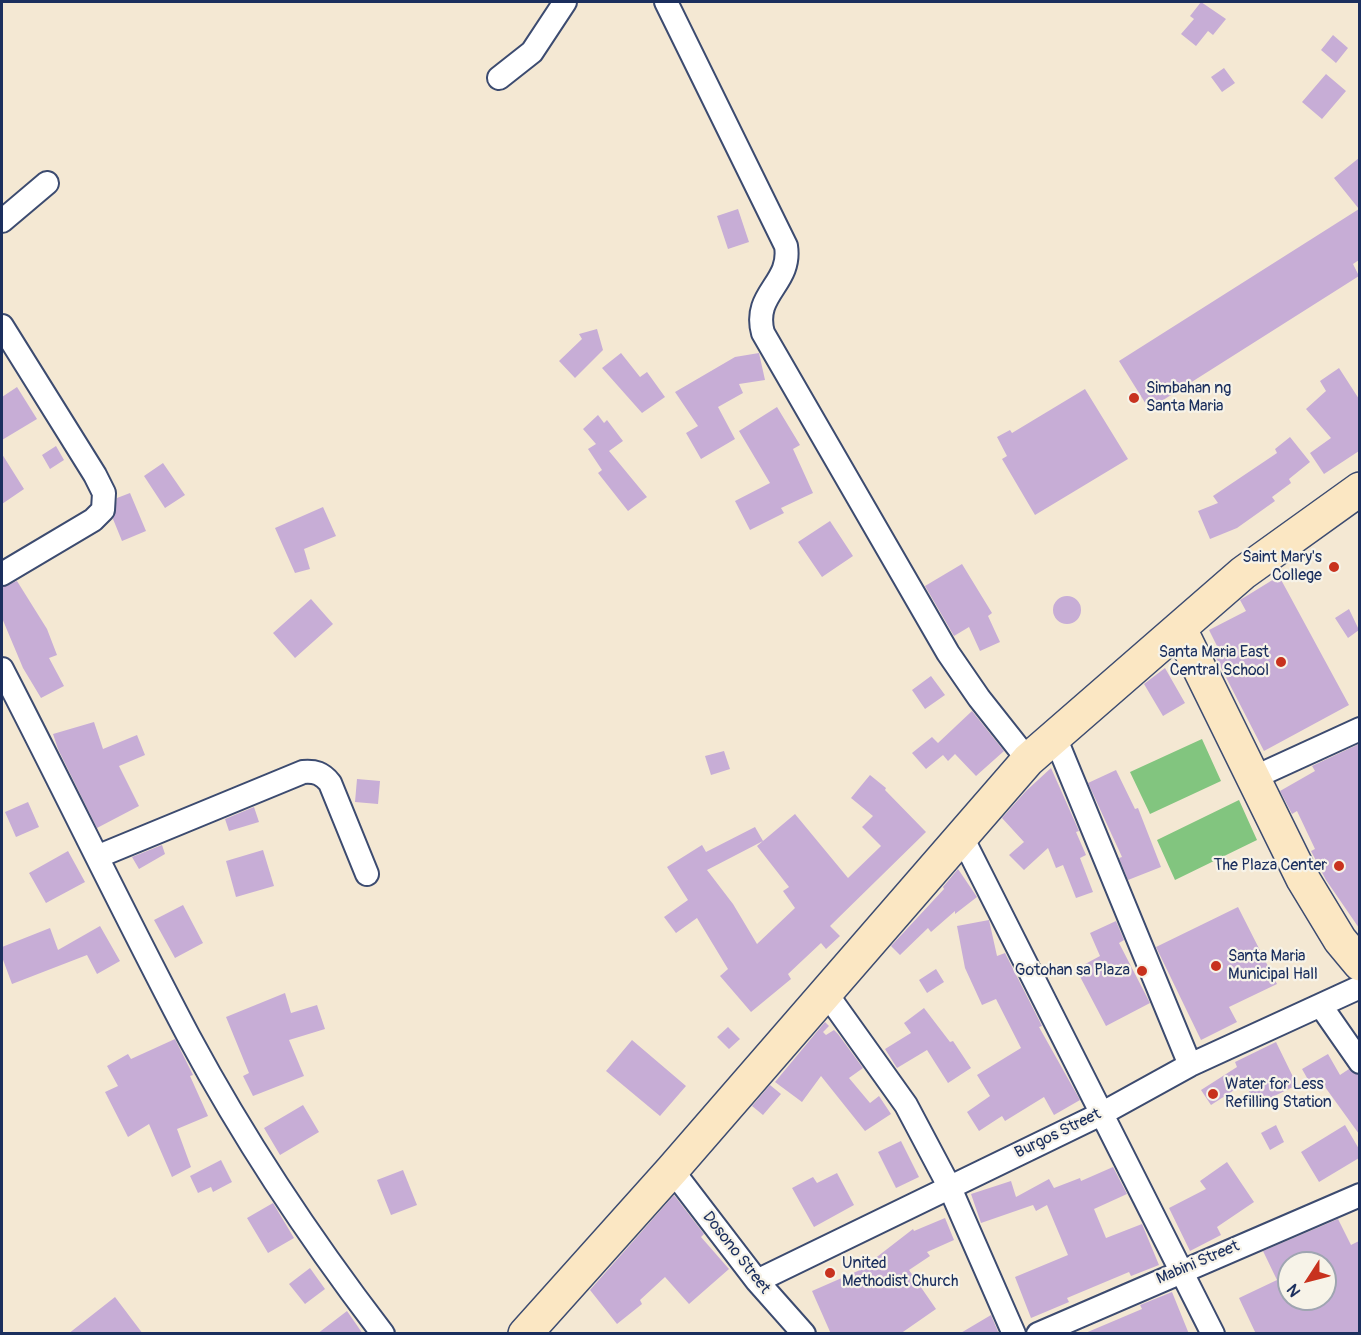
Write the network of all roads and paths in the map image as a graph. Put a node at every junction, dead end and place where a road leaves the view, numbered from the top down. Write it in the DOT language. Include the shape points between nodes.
graph roads {
  1 [pos="565,2"];
  2 [pos="666,2"];
  3 [pos="500,78"];
  4 [pos="47,183"];
  5 [pos="2,221"];
  6 [pos="2,326"];
  7 [pos="1359,489"];
  8 [pos="2,574"];
  9 [pos="1180,629"];
  10 [pos="2,669"];
  11 [pos="1359,729"];
  12 [pos="1054,737"];
  13 [pos="1028,760"];
  14 [pos="1253,778"];
  15 [pos="962,837"];
  16 [pos="99,856"];
  17 [pos="368,874"];
  18 [pos="1359,964"];
  19 [pos="1359,987"];
  20 [pos="826,993"];
  21 [pos="1321,1006"];
  22 [pos="1359,1062"];
  23 [pos="1190,1065"];
  24 [pos="1103,1113"];
  25 [pos="672,1170"];
  26 [pos="950,1188"];
  27 [pos="1359,1195"];
  28 [pos="1182,1270"];
  29 [pos="757,1281"];
  30 [pos="383,1334"];
  31 [pos="525,1334"];
  32 [pos="804,1334"];
  33 [pos="1014,1334"];
  34 [pos="1038,1334"];
  35 [pos="1213,1334"];
  1 -- 3 [label="street" via="532,52"];
  2 -- 13 [label="street" via="786,246 788,258 782,276 762,306 759,318 763,333 948,653"];
  4 -- 5 [label="street"];
  6 -- 8 [label="street" via="104,493 103,510 93,520"];
  7 -- 9 [label="main road" via="1243,573"];
  9 -- 12 [label="main road"];
  9 -- 14 [label="main road"];
  10 -- 16 [label="street"];
  11 -- 14 [label="street"];
  12 -- 13 [label="main road"];
  12 -- 23 [label="street"];
  13 -- 15 [label="main road"];
  14 -- 18 [label="main road" via="1303,879"];
  15 -- 20 [label="main road"];
  15 -- 24 [label="street"];
  16 -- 17 [label="street" via="188,817 312,771 330,783"];
  16 -- 30 [label="street" via="190,1039 320,1252"];
  19 -- 21 [label="street, Burgos Street"];
  20 -- 25 [label="main road"];
  20 -- 26 [label="street" via="906,1106"];
  21 -- 22 [label="street"];
  21 -- 23 [label="street, Burgos Street"];
  23 -- 24 [label="street, Burgos Street"];
  24 -- 26 [label="street, Burgos Street"];
  24 -- 28 [label="street"];
  25 -- 29 [label="street, Dosono Street"];
  25 -- 31 [label="main road"];
  26 -- 29 [label="street, Burgos Street"];
  26 -- 33 [label="street"];
  27 -- 28 [label="street, Mabini Street"];
  28 -- 34 [label="street, Mabini Street"];
  28 -- 35 [label="street"];
  29 -- 32 [label="street, Dosono Street"];
}
